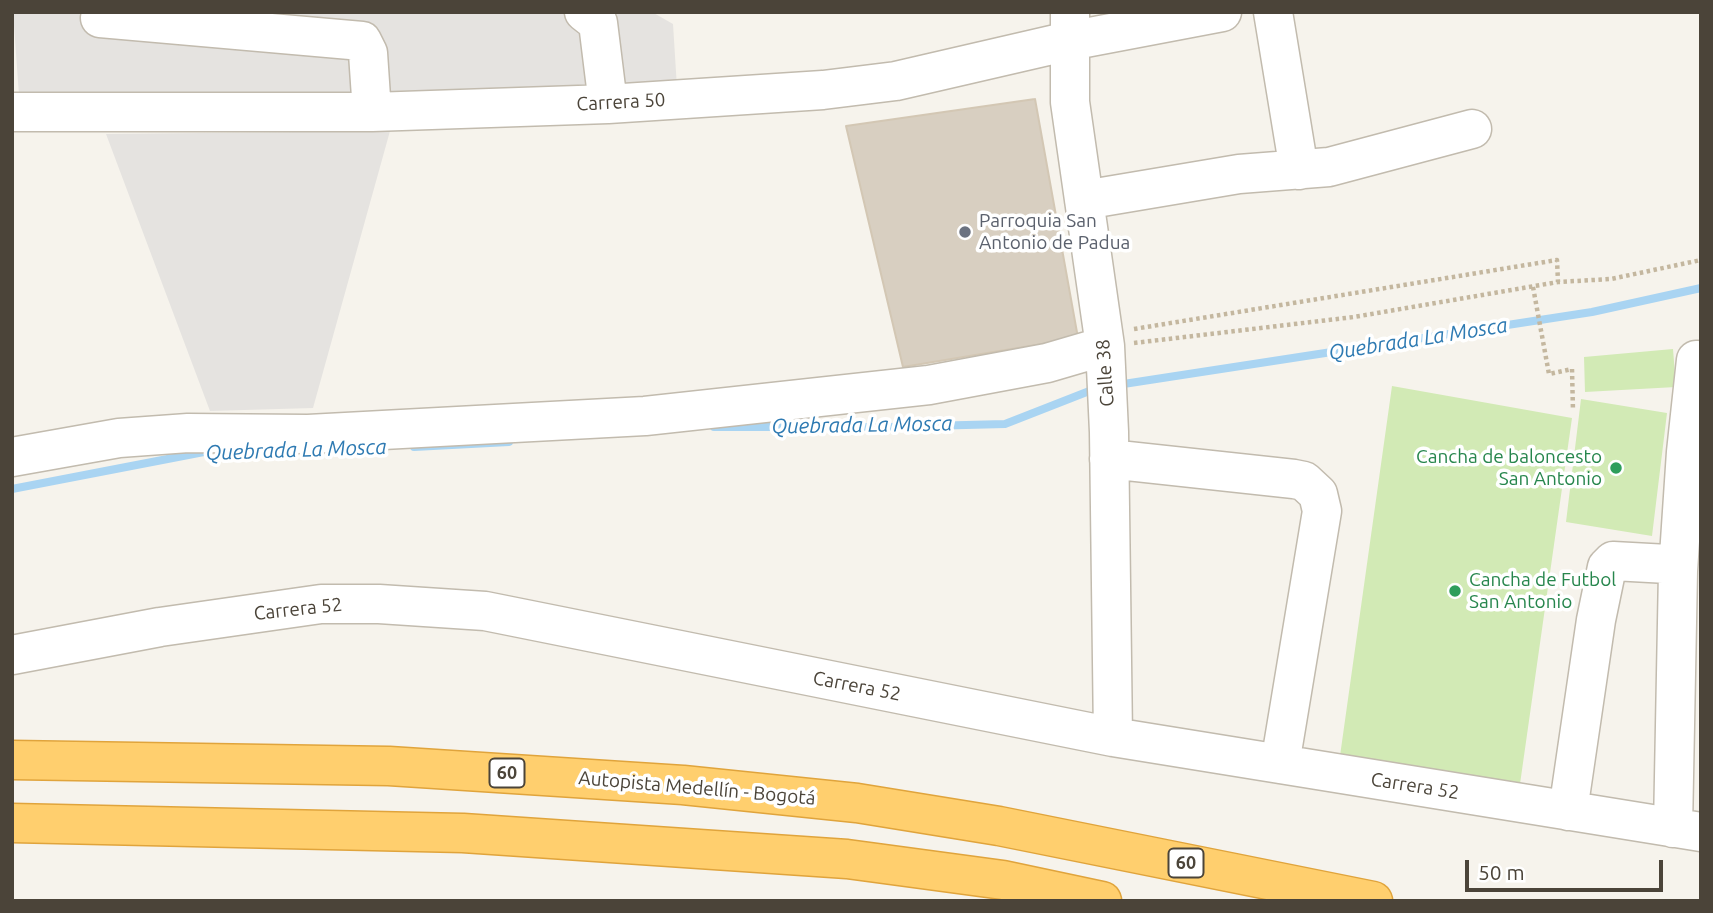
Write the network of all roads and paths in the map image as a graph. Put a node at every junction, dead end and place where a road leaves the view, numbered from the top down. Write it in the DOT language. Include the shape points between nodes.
graph roads {
  1 [pos="584,12"];
  2 [pos="1222,12"];
  3 [pos="1273,12"];
  4 [pos="100,18"];
  5 [pos="1069,27"];
  6 [pos="608,104"];
  7 [pos="12,112"];
  8 [pos="372,112"];
  9 [pos="1472,129"];
  10 [pos="1299,170"];
  11 [pos="1084,200"];
  12 [pos="1701,260"];
  13 [pos="1558,282"];
  14 [pos="1533,286"];
  15 [pos="1104,347"];
  16 [pos="1696,360"];
  17 [pos="1573,411"];
  18 [pos="1109,445"];
  19 [pos="12,457"];
  20 [pos="1678,572"];
  21 [pos="12,655"];
  22 [pos="1113,737"];
  23 [pos="12,760"];
  24 [pos="1280,764"];
  25 [pos="1568,811"];
  26 [pos="12,823"];
  27 [pos="1687,830"];
  28 [pos="1102,901"];
  29 [pos="1373,901"];
  1 -- 6 [label="street" via="598,23"];
  2 -- 5 [label="street, Carrera 50"];
  3 -- 10 [label="street"];
  4 -- 8 [label="street" via="362,41 368,52"];
  5 -- 6 [label="street, Carrera 50" via="895,80 823,90"];
  5 -- 11 [label="street, Calle 38" via="1070,102"];
  6 -- 8 [label="street, Carrera 50"];
  7 -- 8 [label="street, Carrera 50"];
  9 -- 10 [label="street" via="1329,167"];
  10 -- 11 [label="street" via="1239,174"];
  11 -- 15 [label="street, Calle 38"];
  12 -- 13 [label="path" via="1611,279"];
  13 -- 14 [label="path"];
  13 -- 15 [label="path" via="1557,260"];
  14 -- 15 [label="path" via="1354,317"];
  14 -- 17 [label="path" via="1549,374 1572,369"];
  15 -- 18 [label="street, Calle 38"];
  15 -- 19 [label="street" via="1047,363 929,385 645,416 308,434 188,433 119,438"];
  16 -- 20 [label="street"];
  18 -- 22 [label="street, Calle 38"];
  18 -- 24 [label="street" via="1304,481 1318,494 1322,511"];
  20 -- 25 [label="street" via="1668,565 1613,561 1606,568"];
  20 -- 27 [label="street"];
  21 -- 22 [label="street, Carrera 52" via="160,627 321,604 485,611"];
  22 -- 24 [label="street, Carrera 52"];
  23 -- 29 [label="highway, Autopista Medellín - Bogotá / 60" via="389,766 683,785 844,802 999,826"];
  24 -- 25 [label="street, Carrera 52"];
  25 -- 27 [label="street, Carrera 52"];
  26 -- 28 [label="highway" via="463,833 847,859 1003,880"];
}
